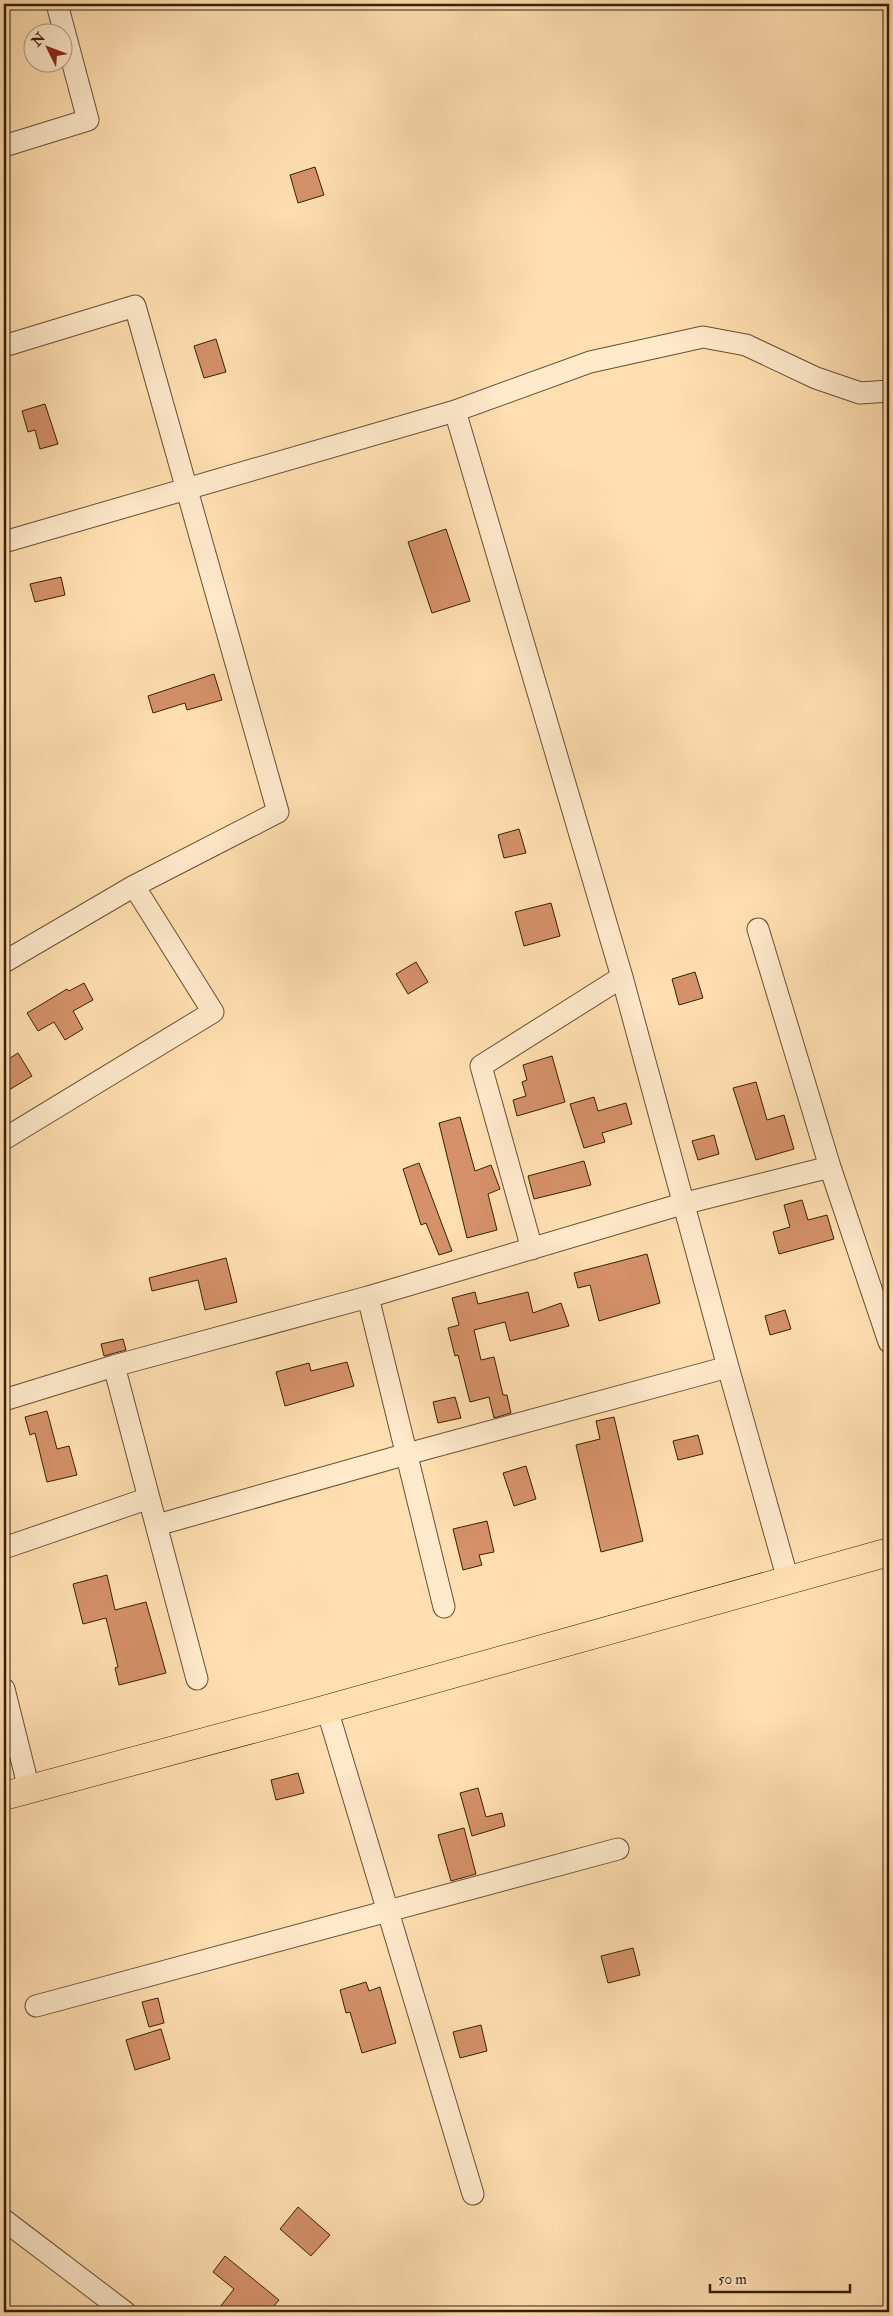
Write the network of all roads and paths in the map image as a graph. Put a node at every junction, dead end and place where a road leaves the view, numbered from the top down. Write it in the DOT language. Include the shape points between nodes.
graph roads {
  1 [pos="57,4"];
  2 [pos="4,146"];
  3 [pos="4,346"];
  4 [pos="889,391"];
  5 [pos="455,411"];
  6 [pos="186,490"];
  7 [pos="4,542"];
  8 [pos="134,886"];
  9 [pos="758,929"];
  10 [pos="4,962"];
  11 [pos="622,977"];
  12 [pos="4,1139"];
  13 [pos="830,1167"];
  14 [pos="682,1204"];
  15 [pos="532,1249"];
  16 [pos="368,1297"];
  17 [pos="889,1342"];
  18 [pos="114,1366"];
  19 [pos="728,1367"];
  20 [pos="4,1400"];
  21 [pos="406,1454"];
  22 [pos="149,1498"];
  23 [pos="157,1525"];
  24 [pos="4,1548"];
  25 [pos="889,1552"];
  26 [pos="788,1580"];
  27 [pos="444,1607"];
  28 [pos="197,1679"];
  29 [pos="4,1689"];
  30 [pos="327,1709"];
  31 [pos="16,1792"];
  32 [pos="618,1849"];
  33 [pos="388,1912"];
  34 [pos="36,2006"];
  35 [pos="473,2194"];
  36 [pos="4,2220"];
  37 [pos="125,2312"];
  1 -- 2 [label="street" via="88,120"];
  3 -- 6 [label="street" via="136,306"];
  4 -- 5 [label="street" via="860,393 816,378 746,345 703,337 590,362"];
  5 -- 6 [label="street"];
  5 -- 11 [label="street"];
  6 -- 7 [label="street"];
  6 -- 8 [label="street" via="278,812"];
  8 -- 10 [label="street"];
  8 -- 12 [label="street" via="213,1012"];
  9 -- 13 [label="street"];
  11 -- 14 [label="street"];
  11 -- 15 [label="street" via="480,1066"];
  13 -- 14 [label="street"];
  13 -- 17 [label="street"];
  14 -- 15 [label="street"];
  14 -- 19 [label="street"];
  15 -- 16 [label="street"];
  16 -- 18 [label="street"];
  16 -- 21 [label="street"];
  18 -- 20 [label="street"];
  18 -- 22 [label="street"];
  19 -- 21 [label="street"];
  19 -- 26 [label="street"];
  21 -- 23 [label="street"];
  21 -- 27 [label="street"];
  22 -- 23 [label="street"];
  22 -- 24 [label="street"];
  23 -- 28 [label="street"];
  25 -- 26 [label="highway"];
  26 -- 30 [label="highway"];
  29 -- 31 [label="street"];
  30 -- 31 [label="highway"];
  30 -- 33 [label="street"];
  32 -- 33 [label="street"];
  33 -- 34 [label="street"];
  33 -- 35 [label="street"];
  36 -- 37 [label="street"];
}
